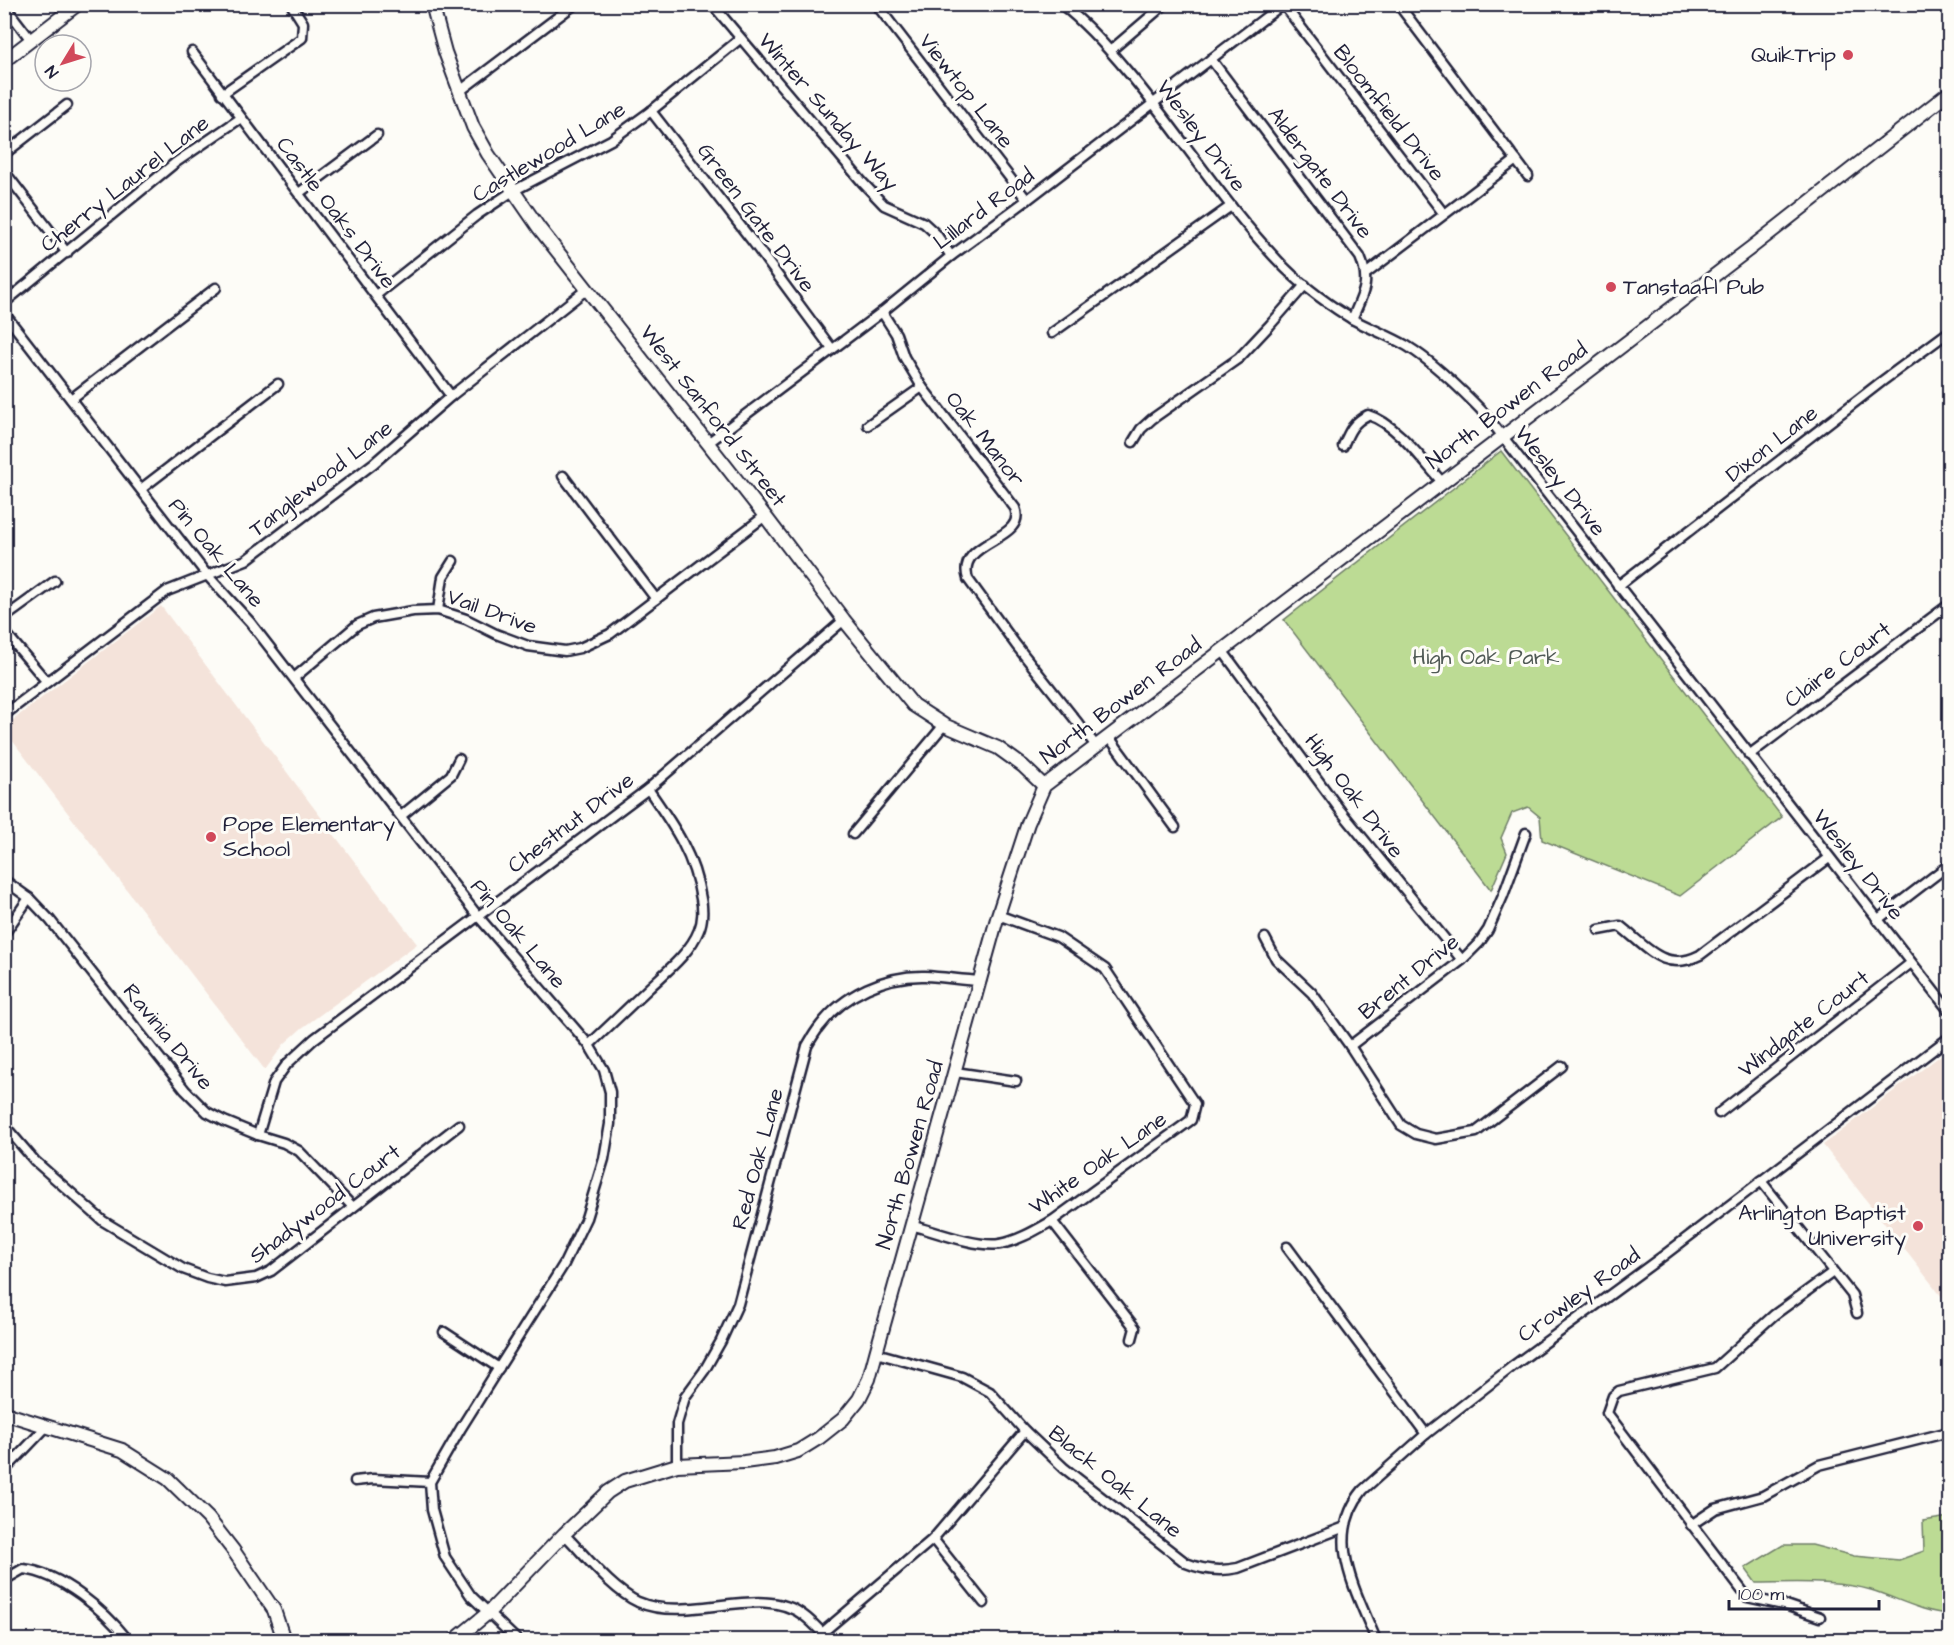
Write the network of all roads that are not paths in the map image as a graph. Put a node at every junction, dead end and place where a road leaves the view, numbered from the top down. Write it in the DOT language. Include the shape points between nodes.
graph roads {
  1 [pos="78,4"];
  2 [pos="291,4"];
  3 [pos="432,4"];
  4 [pos="574,4"];
  5 [pos="712,4"];
  6 [pos="876,4"];
  7 [pos="1061,4"];
  8 [pos="1166,4"];
  9 [pos="1283,4"];
  10 [pos="1398,4"];
  11 [pos="4,5"];
  12 [pos="740,39"];
  13 [pos="31,40"];
  14 [pos="1110,51"];
  15 [pos="192,52"];
  16 [pos="1211,59"];
  17 [pos="4,61"];
  18 [pos="460,91"];
  19 [pos="1950,92"];
  20 [pos="222,94"];
  21 [pos="1154,103"];
  22 [pos="67,105"];
  23 [pos="651,111"];
  24 [pos="241,118"];
  25 [pos="377,135"];
  26 [pos="4,154"];
  27 [pos="1516,160"];
  28 [pos="4,171"];
  29 [pos="1528,176"];
  30 [pos="513,191"];
  31 [pos="299,193"];
  32 [pos="1027,200"];
  33 [pos="1231,206"];
  34 [pos="1444,214"];
  35 [pos="67,253"];
  36 [pos="951,256"];
  37 [pos="1367,273"];
  38 [pos="1305,285"];
  39 [pos="216,288"];
  40 [pos="587,289"];
  41 [pos="376,295"];
  42 [pos="4,303"];
  43 [pos="882,312"];
  44 [pos="4,313"];
  45 [pos="1352,319"];
  46 [pos="1950,331"];
  47 [pos="1052,333"];
  48 [pos="832,349"];
  49 [pos="278,384"];
  50 [pos="922,387"];
  51 [pos="451,396"];
  52 [pos="71,399"];
  53 [pos="868,425"];
  54 [pos="1502,436"];
  55 [pos="1133,442"];
  56 [pos="708,443"];
  57 [pos="1343,446"];
  58 [pos="563,476"];
  59 [pos="1442,482"];
  60 [pos="141,489"];
  61 [pos="765,516"];
  62 [pos="453,561"];
  63 [pos="207,575"];
  64 [pos="55,581"];
  65 [pos="1618,586"];
  66 [pos="656,599"];
  67 [pos="1950,604"];
  68 [pos="438,610"];
  69 [pos="4,618"];
  70 [pos="844,620"];
  71 [pos="4,631"];
  72 [pos="1222,650"];
  73 [pos="294,678"];
  74 [pos="47,682"];
  75 [pos="4,715"];
  76 [pos="944,725"];
  77 [pos="1109,737"];
  78 [pos="1096,747"];
  79 [pos="1749,755"];
  80 [pos="459,759"];
  81 [pos="1044,786"];
  82 [pos="648,789"];
  83 [pos="401,816"];
  84 [pos="1175,827"];
  85 [pos="1526,833"];
  86 [pos="853,834"];
  87 [pos="1829,858"];
  88 [pos="1950,864"];
  89 [pos="4,880"];
  90 [pos="29,898"];
  91 [pos="477,915"];
  92 [pos="998,915"];
  93 [pos="1877,920"];
  94 [pos="1599,930"];
  95 [pos="4,934"];
  96 [pos="1265,938"];
  97 [pos="1462,960"];
  98 [pos="1911,963"];
  99 [pos="981,981"];
  100 [pos="1950,1012"];
  101 [pos="1950,1037"];
  102 [pos="589,1045"];
  103 [pos="1350,1046"];
  104 [pos="1562,1066"];
  105 [pos="955,1072"];
  106 [pos="1016,1081"];
  107 [pos="1719,1113"];
  108 [pos="4,1125"];
  109 [pos="459,1125"];
  110 [pos="258,1135"];
  111 [pos="1761,1180"];
  112 [pos="353,1207"];
  113 [pos="1052,1221"];
  114 [pos="911,1226"];
  115 [pos="1287,1247"];
  116 [pos="1833,1272"];
  117 [pos="1857,1314"];
  118 [pos="444,1332"];
  119 [pos="1132,1339"];
  120 [pos="876,1353"];
  121 [pos="499,1368"];
  122 [pos="4,1413"];
  123 [pos="46,1426"];
  124 [pos="1025,1431"];
  125 [pos="1945,1433"];
  126 [pos="1426,1434"];
  127 [pos="677,1465"];
  128 [pos="4,1471"];
  129 [pos="355,1481"];
  130 [pos="430,1482"];
  131 [pos="1691,1525"];
  132 [pos="1345,1527"];
  133 [pos="564,1534"];
  134 [pos="933,1539"];
  135 [pos="8,1577"];
  136 [pos="984,1603"];
  137 [pos="488,1613"];
  138 [pos="1820,1617"];
  139 [pos="822,1633"];
  140 [pos="128,1641"];
  141 [pos="284,1641"];
  142 [pos="455,1641"];
  143 [pos="517,1641"];
  144 [pos="829,1641"];
  145 [pos="1376,1641"];
  1 -- 13 [label="street"];
  2 -- 20 [label="street" via="303,23 303,38"];
  3 -- 18 [label="street, West Sanford Street"];
  4 -- 18 [label="street"];
  5 -- 12 [label="street, Winter Sunday Way"];
  6 -- 32 [label="street, Viewtop Lane"];
  7 -- 14 [label="street, Wesley Drive"];
  8 -- 14 [label="street"];
  9 -- 16 [label="street, Lillard Road"];
  9 -- 34 [label="street, Bloomfield Drive"];
  10 -- 27 [label="street"];
  11 -- 13 [label="street"];
  12 -- 23 [label="street, Castlewood Lane"];
  12 -- 36 [label="street, Winter Sunday Way" via="884,205 924,223"];
  13 -- 17 [label="street"];
  14 -- 21 [label="street, Wesley Drive"];
  15 -- 20 [label="street, Castle Oaks Drive"];
  16 -- 21 [label="street, Lillard Road"];
  16 -- 37 [label="street, Aldergate Drive" via="1360,256"];
  18 -- 30 [label="street, West Sanford Street" via="478,136"];
  19 -- 54 [label="street, North Bowen Road"];
  20 -- 24 [label="street, Castle Oaks Drive"];
  21 -- 32 [label="street, Lillard Road"];
  21 -- 33 [label="street, Wesley Drive"];
  22 -- 26 [label="street"];
  23 -- 30 [label="street, Castlewood Lane" via="611,140"];
  23 -- 48 [label="street, Green Gate Drive"];
  24 -- 31 [label="street, Castle Oaks Drive"];
  24 -- 35 [label="street, Cherry Laurel Lane" via="175,163"];
  25 -- 31 [label="street"];
  27 -- 29 [label="street"];
  27 -- 34 [label="street"];
  28 -- 35 [label="street"];
  30 -- 40 [label="street, West Sanford Street"];
  30 -- 41 [label="street, Castlewood Lane"];
  31 -- 41 [label="street, Castle Oaks Drive"];
  32 -- 36 [label="street, Lillard Road"];
  33 -- 38 [label="street, Wesley Drive"];
  33 -- 47 [label="street"];
  34 -- 37 [label="street"];
  35 -- 42 [label="street, Cherry Laurel Lane"];
  36 -- 43 [label="street, Lillard Road"];
  37 -- 45 [label="street, Aldergate Drive" via="1364,292"];
  38 -- 45 [label="street, Wesley Drive"];
  38 -- 55 [label="street" via="1239,358 1152,419"];
  39 -- 52 [label="street"];
  40 -- 51 [label="street, Tanglewood Lane"];
  40 -- 56 [label="street, West Sanford Street"];
  41 -- 51 [label="street, Castle Oaks Drive"];
  43 -- 48 [label="street, Lillard Road"];
  43 -- 50 [label="street, Oak Manor"];
  44 -- 52 [label="street, Pin Oak Lane"];
  45 -- 54 [label="street, Wesley Drive" via="1429,362 1466,394"];
  46 -- 65 [label="street, Dixon Lane"];
  48 -- 56 [label="street, Lillard Road"];
  49 -- 60 [label="street"];
  50 -- 53 [label="street"];
  50 -- 78 [label="street, Oak Manor" via="1017,513 1012,528 970,556 965,571 968,579"];
  51 -- 63 [label="street, Tanglewood Lane" via="374,463 246,560"];
  52 -- 60 [label="street, Pin Oak Lane"];
  54 -- 59 [label="street, North Bowen Road"];
  54 -- 65 [label="street, Wesley Drive"];
  56 -- 61 [label="street, West Sanford Street"];
  57 -- 59 [label="street" via="1359,419 1375,417"];
  58 -- 66 [label="street"];
  59 -- 72 [label="street, North Bowen Road"];
  60 -- 63 [label="street, Pin Oak Lane"];
  61 -- 66 [label="street, Vail Drive"];
  61 -- 70 [label="street, West Sanford Street"];
  62 -- 68 [label="street" via="443,577"];
  63 -- 73 [label="street, Pin Oak Lane"];
  63 -- 74 [label="street, Tanglewood Lane" via="167,591"];
  64 -- 69 [label="street"];
  65 -- 79 [label="street, Wesley Drive"];
  66 -- 68 [label="street, Vail Drive" via="610,634 565,651 528,646"];
  67 -- 79 [label="street, Claire Court"];
  68 -- 73 [label="street, Vail Drive" via="373,618 357,625"];
  70 -- 76 [label="street, West Sanford Street" via="912,705"];
  70 -- 82 [label="street, Chestnut Drive"];
  71 -- 74 [label="street"];
  72 -- 77 [label="street, North Bowen Road"];
  72 -- 97 [label="street, High Oak Drive" via="1340,810"];
  73 -- 83 [label="street, Pin Oak Lane"];
  74 -- 75 [label="street, Tanglewood Lane"];
  76 -- 81 [label="street, West Sanford Street" via="998,748"];
  76 -- 86 [label="street"];
  77 -- 78 [label="street, North Bowen Road"];
  77 -- 84 [label="street"];
  78 -- 81 [label="street, North Bowen Road"];
  79 -- 87 [label="street, Wesley Drive"];
  80 -- 83 [label="street" via="451,775"];
  81 -- 92 [label="street, North Bowen Road"];
  82 -- 91 [label="street, Chestnut Drive"];
  82 -- 102 [label="street" via="689,852 699,885 702,920 687,951"];
  83 -- 91 [label="street, Pin Oak Lane"];
  85 -- 97 [label="street, Brent Drive" via="1488,930"];
  87 -- 93 [label="street, Wesley Drive"];
  87 -- 94 [label="street" via="1692,960 1663,960 1620,926"];
  88 -- 93 [label="street"];
  89 -- 90 [label="street, Ravinia Drive"];
  90 -- 95 [label="street"];
  90 -- 110 [label="street, Ravinia Drive" via="185,1090 207,1112"];
  91 -- 102 [label="street, Pin Oak Lane"];
  91 -- 110 [label="street, Chestnut Drive" via="314,1039 287,1064 274,1082"];
  92 -- 99 [label="street, North Bowen Road"];
  92 -- 113 [label="street, White Oak Lane" via="1058,937 1106,969 1195,1104 1191,1120"];
  93 -- 98 [label="street, Wesley Drive"];
  96 -- 103 [label="street" via="1276,959 1312,993"];
  97 -- 103 [label="street, Brent Drive"];
  98 -- 100 [label="street, Wesley Drive"];
  98 -- 107 [label="street, Windgate Court"];
  99 -- 105 [label="street, North Bowen Road"];
  99 -- 127 [label="street, Red Oak Lane" via="924,976 895,979 868,988 842,1004 820,1025 807,1046 738,1304 704,1371 685,1397 676,1424"];
  101 -- 111 [label="street, Crowley Road"];
  102 -- 121 [label="street, Pin Oak Lane" via="604,1070 610,1092 604,1159 586,1218 564,1264"];
  103 -- 104 [label="street" via="1401,1125 1436,1139 1476,1132"];
  105 -- 106 [label="street"];
  105 -- 114 [label="street, North Bowen Road"];
  108 -- 112 [label="street, Shadywood Court" via="35,1161 103,1221 183,1269 207,1278 225,1282 256,1278 271,1271"];
  109 -- 112 [label="street, Shadywood Court"];
  110 -- 112 [label="street, Ravinia Drive" via="299,1151"];
  111 -- 116 [label="street"];
  111 -- 126 [label="street, Crowley Road"];
  113 -- 114 [label="street, White Oak Lane" via="999,1244"];
  113 -- 119 [label="street" via="1135,1328"];
  114 -- 120 [label="street, North Bowen Road"];
  115 -- 126 [label="street"];
  116 -- 117 [label="street" via="1852,1295"];
  116 -- 131 [label="street" via="1774,1315 1715,1368 1613,1395 1607,1413"];
  118 -- 121 [label="street"];
  120 -- 124 [label="street, Black Oak Lane" via="962,1377 990,1392"];
  120 -- 127 [label="street, North Bowen Road" via="859,1399 843,1419 798,1451 744,1462"];
  121 -- 130 [label="street, Pin Oak Lane"];
  122 -- 123 [label="street"];
  123 -- 128 [label="street"];
  123 -- 141 [label="street" via="122,1450 168,1479 208,1518 240,1560 274,1610"];
  124 -- 132 [label="street, Black Oak Lane" via="1064,1468 1186,1563 1200,1569 1238,1568"];
  124 -- 134 [label="street"];
  125 -- 131 [label="street" via="1819,1465 1763,1496 1715,1509"];
  126 -- 132 [label="street, Crowley Road" via="1354,1500"];
  127 -- 133 [label="street, North Bowen Road" via="625,1481"];
  129 -- 130 [label="street"];
  130 -- 137 [label="street" via="432,1510 445,1557 471,1596"];
  131 -- 138 [label="street" via="1747,1597"];
  132 -- 145 [label="street, Crowley Road" via="1347,1569"];
  133 -- 137 [label="street, North Bowen Road"];
  133 -- 139 [label="street" via="615,1586 637,1601 675,1610 759,1602 785,1606 802,1614"];
  134 -- 136 [label="street"];
  134 -- 139 [label="street"];
  135 -- 140 [label="street" via="23,1569 45,1573 74,1590"];
  137 -- 142 [label="street, North Bowen Road"];
  137 -- 143 [label="street"];
  139 -- 144 [label="street"];
}
